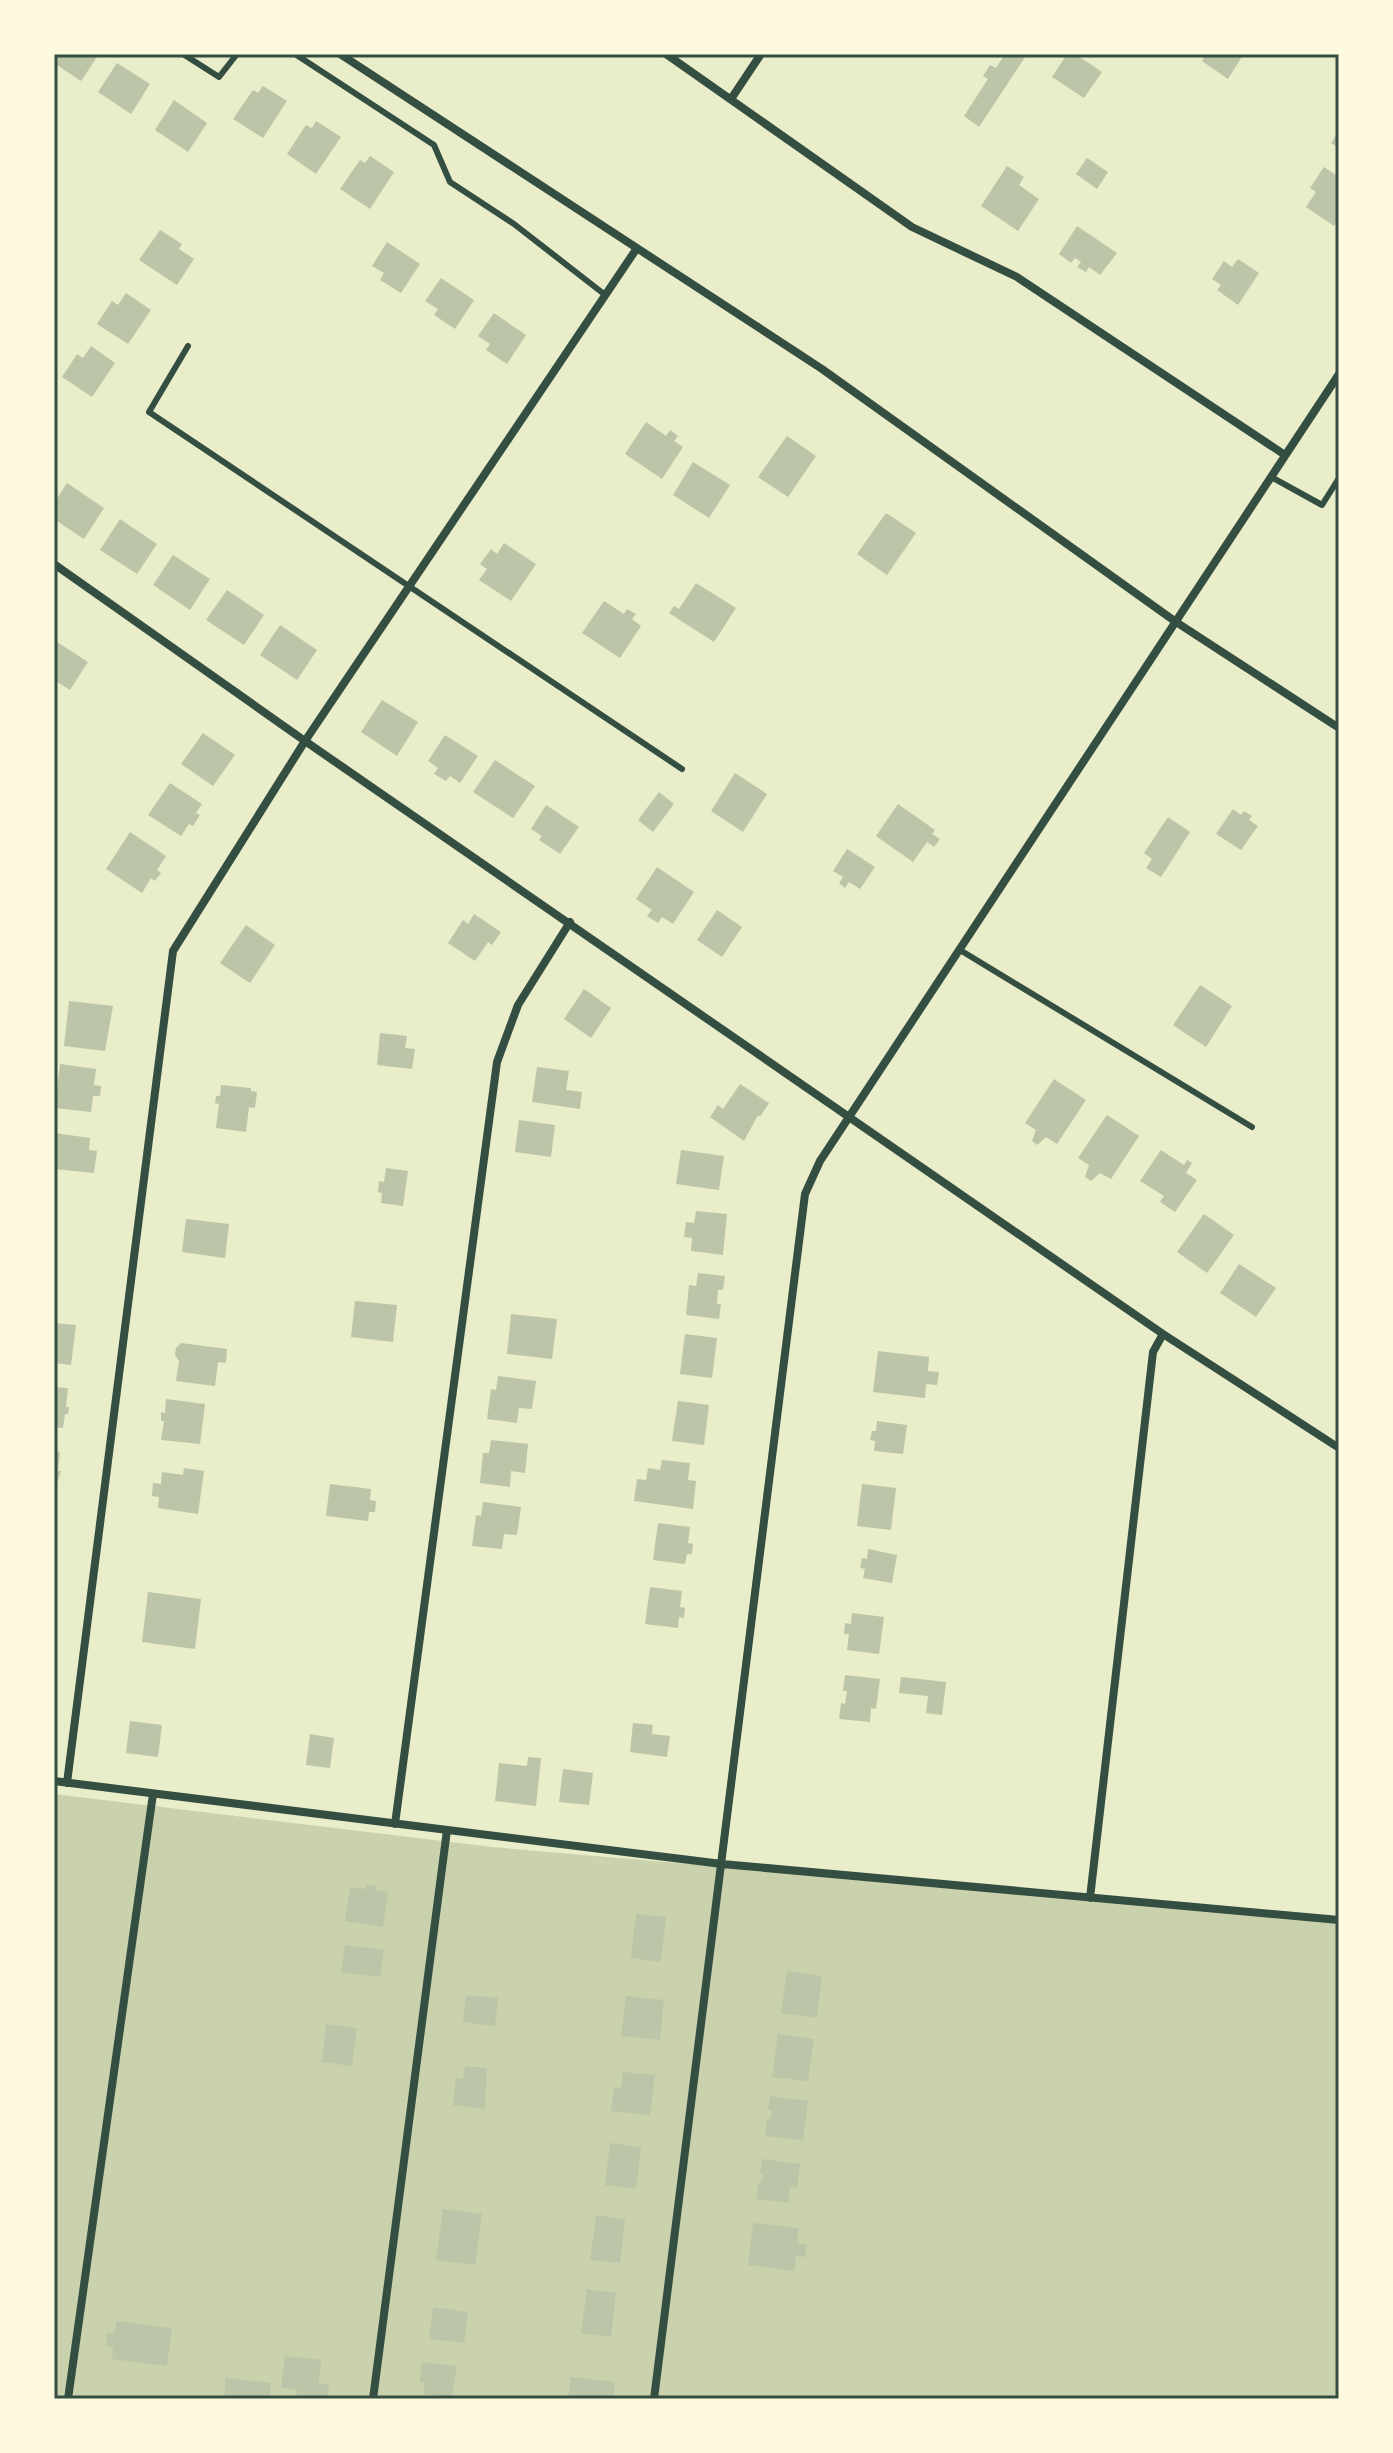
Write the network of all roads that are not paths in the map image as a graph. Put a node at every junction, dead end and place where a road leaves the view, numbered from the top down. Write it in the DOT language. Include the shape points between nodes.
graph roads {
  1 [pos="183,54"];
  2 [pos="237,54"];
  3 [pos="295,54"];
  4 [pos="340,54"];
  5 [pos="666,54"];
  6 [pos="761,54"];
  7 [pos="731,99"];
  8 [pos="637,248"];
  9 [pos="604,294"];
  10 [pos="188,346"];
  11 [pos="1339,374"];
  12 [pos="1285,455"];
  13 [pos="1271,477"];
  14 [pos="1339,478"];
  15 [pos="54,564"];
  16 [pos="409,585"];
  17 [pos="1176,622"];
  18 [pos="1339,728"];
  19 [pos="305,741"];
  20 [pos="682,769"];
  21 [pos="570,922"];
  22 [pos="960,950"];
  23 [pos="850,1117"];
  24 [pos="1252,1127"];
  25 [pos="1163,1334"];
  26 [pos="1339,1448"];
  27 [pos="54,1781"];
  28 [pos="67,1783"];
  29 [pos="153,1794"];
  30 [pos="395,1824"];
  31 [pos="447,1830"];
  32 [pos="722,1864"];
  33 [pos="1090,1898"];
  34 [pos="1339,1920"];
  35 [pos="68,2399"];
  36 [pos="373,2399"];
  37 [pos="654,2399"];
  1 -- 2 [label="lane" via="219,77"];
  3 -- 9 [label="lane" via="434,145 450,182"];
  4 -- 8 [label="street"];
  5 -- 7 [label="street"];
  6 -- 7 [label="street"];
  7 -- 12 [label="street" via="912,227 1017,277"];
  8 -- 9 [label="street"];
  8 -- 17 [label="street" via="822,369"];
  9 -- 16 [label="street"];
  10 -- 16 [label="lane" via="149,412"];
  11 -- 12 [label="street"];
  12 -- 13 [label="street"];
  13 -- 14 [label="lane" via="1322,505"];
  13 -- 17 [label="street"];
  15 -- 19 [label="street"];
  16 -- 19 [label="street"];
  16 -- 20 [label="lane"];
  17 -- 18 [label="street"];
  17 -- 22 [label="street"];
  19 -- 21 [label="street"];
  19 -- 28 [label="street" via="173,951"];
  21 -- 23 [label="street"];
  21 -- 30 [label="street" via="518,1005 497,1062"];
  22 -- 23 [label="street"];
  22 -- 24 [label="lane"];
  23 -- 25 [label="street"];
  23 -- 32 [label="street" via="805,1194"];
  25 -- 26 [label="street"];
  25 -- 33 [label="street" via="1153,1352"];
  27 -- 28 [label="street"];
  28 -- 29 [label="street"];
  29 -- 30 [label="street"];
  29 -- 35 [label="street"];
  30 -- 31 [label="street"];
  31 -- 32 [label="street"];
  31 -- 36 [label="street"];
  32 -- 33 [label="street"];
  32 -- 37 [label="street"];
  33 -- 34 [label="street"];
}
